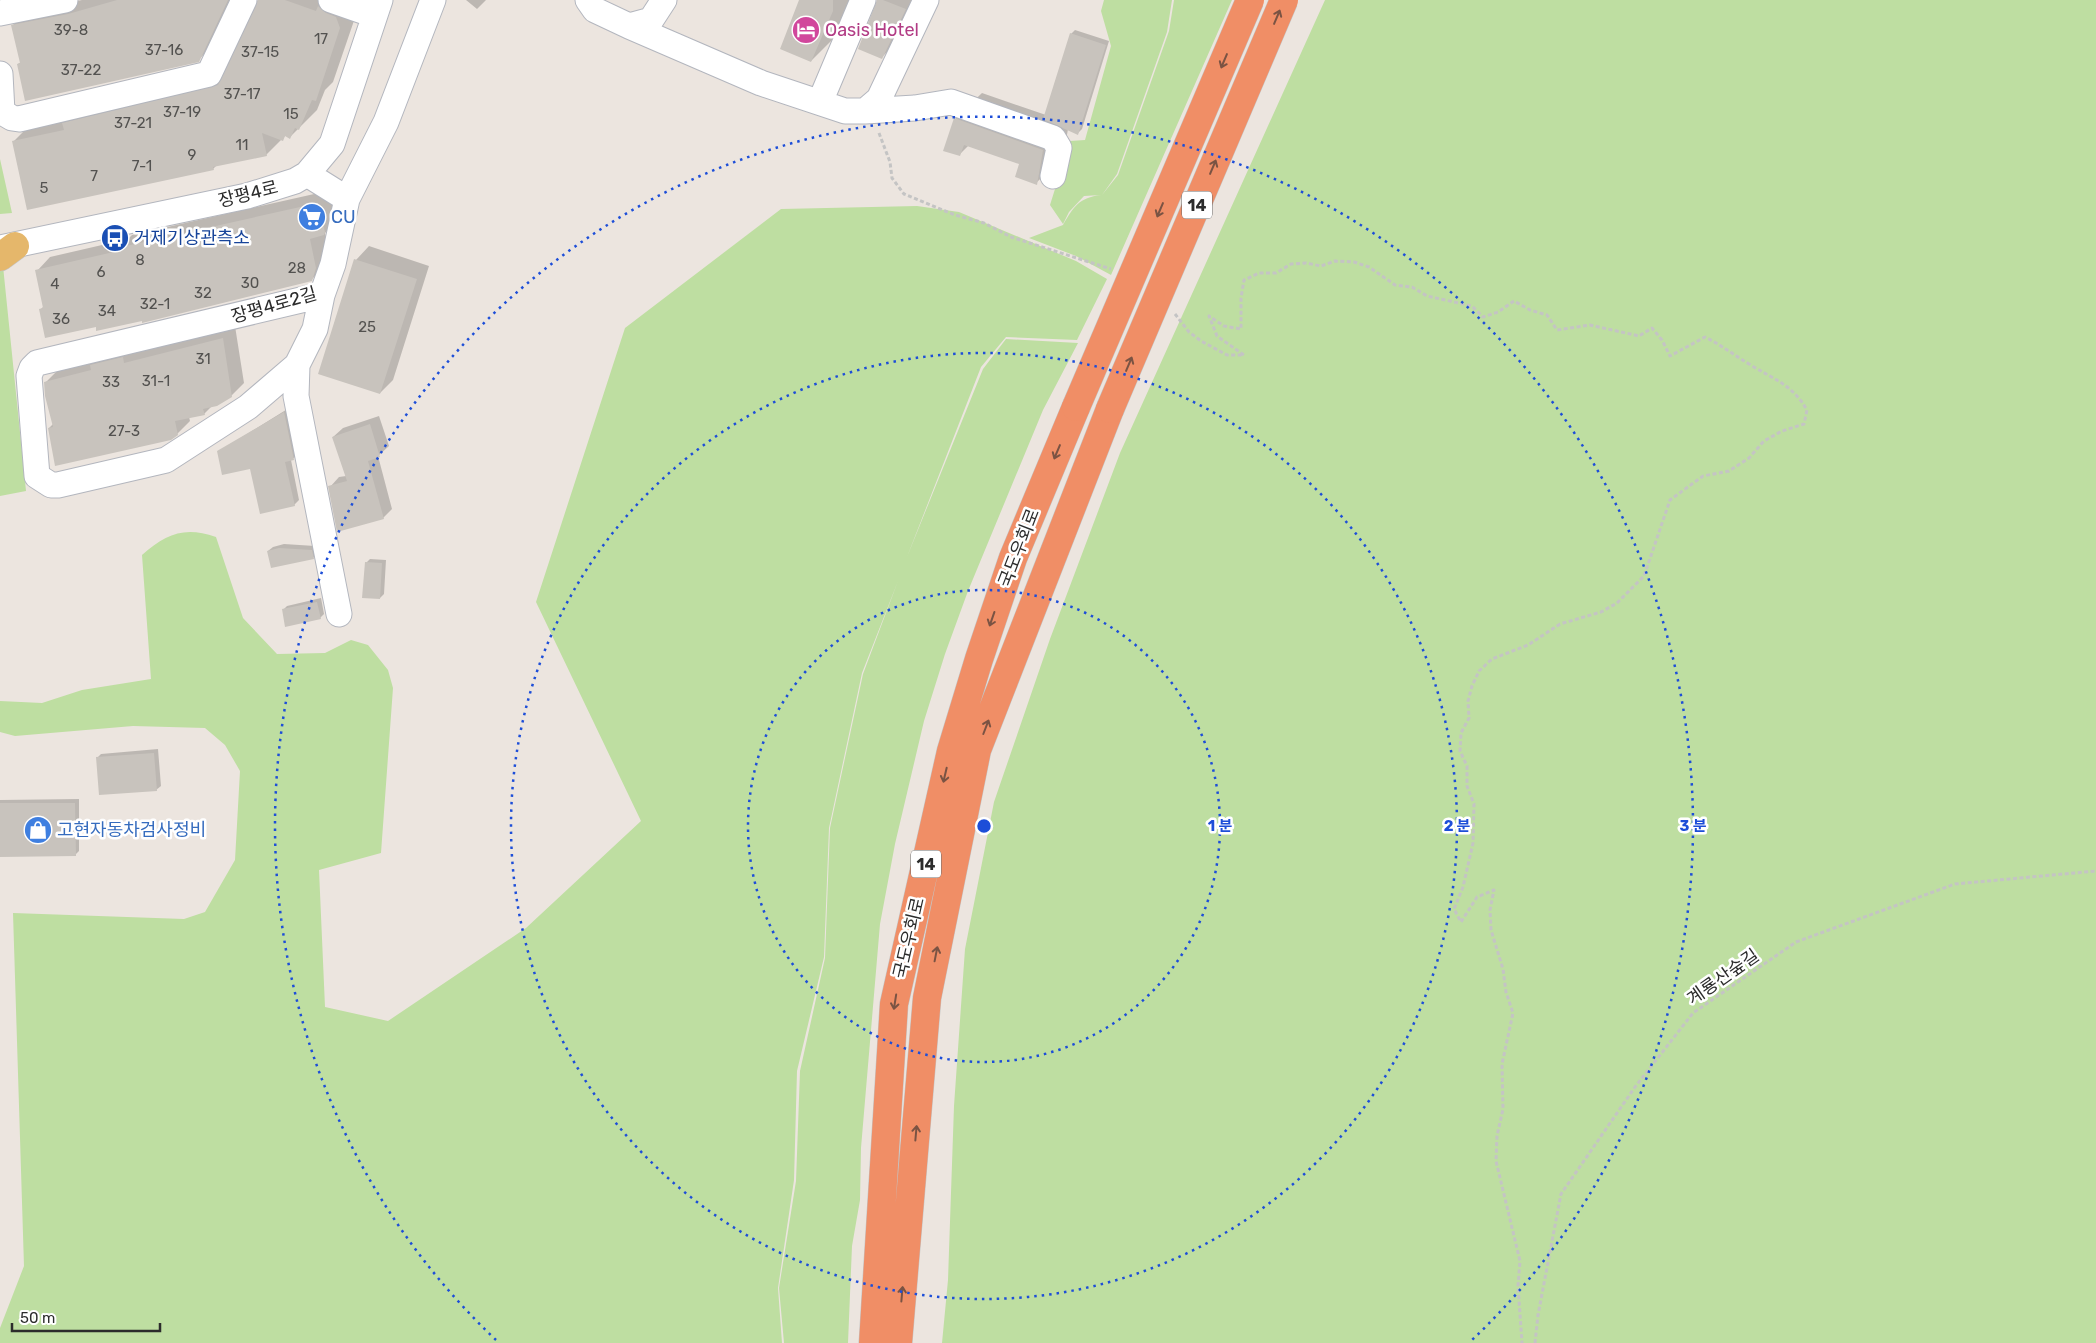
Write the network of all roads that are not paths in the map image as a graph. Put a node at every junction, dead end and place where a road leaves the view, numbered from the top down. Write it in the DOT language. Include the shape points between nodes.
graph roads {
  1 [pos="64,0"];
  2 [pos="244,0"];
  3 [pos="331,0"];
  4 [pos="433,0"];
  5 [pos="588,0"];
  6 [pos="664,0"];
  7 [pos="863,0"];
  8 [pos="926,0"];
  9 [pos="1250,0"];
  10 [pos="1284,0"];
  11 [pos="377,8"];
  12 [pos="0,13"];
  13 [pos="629,26"];
  14 [pos="0,74"];
  15 [pos="820,102"];
  16 [pos="866,111"];
  17 [pos="307,174"];
  18 [pos="1053,176"];
  19 [pos="347,199"];
  20 [pos="4,248"];
  21 [pos="322,295"];
  22 [pos="297,365"];
  23 [pos="339,614"];
  24 [pos="873,1343"];
  25 [pos="898,1343"];
  1 -- 12 [label="street"];
  2 -- 14 [label="street" via="209,74 18,119 2,112"];
  3 -- 11 [label="street"];
  4 -- 19 [label="street, 장평4로2길" via="386,122"];
  5 -- 13 [label="street" via="595,10"];
  6 -- 13 [label="street" via="651,20"];
  7 -- 15 [label="street"];
  8 -- 16 [label="street" via="879,99"];
  9 -- 24 [label="highway, 국도우회로 / 14, one-way, bridge" via="1013,558 951,751 894,1004"];
  25 -- 10 [label="highway, 국도우회로 / 14, one-way, bridge" via="927,998 977,750 1110,409"];
  11 -- 17 [label="street, 장평4로" via="332,144"];
  13 -- 15 [label="street" via="761,83"];
  15 -- 16 [label="street" via="845,111"];
  16 -- 18 [label="street" via="951,102 1053,138 1059,148"];
  17 -- 19 [label="street"];
  17 -- 20 [label="street, 장평4로" via="247,196"];
  19 -- 21 [label="street, 장평4로2길" via="334,264"];
  21 -- 22 [label="street" via="315,329"];
  21 -- 22 [label="street, 장평4로2길" via="37,363 29,376 37,476 51,485 166,460 248,407"];
  22 -- 23 [label="street" via="296,396"];
}
